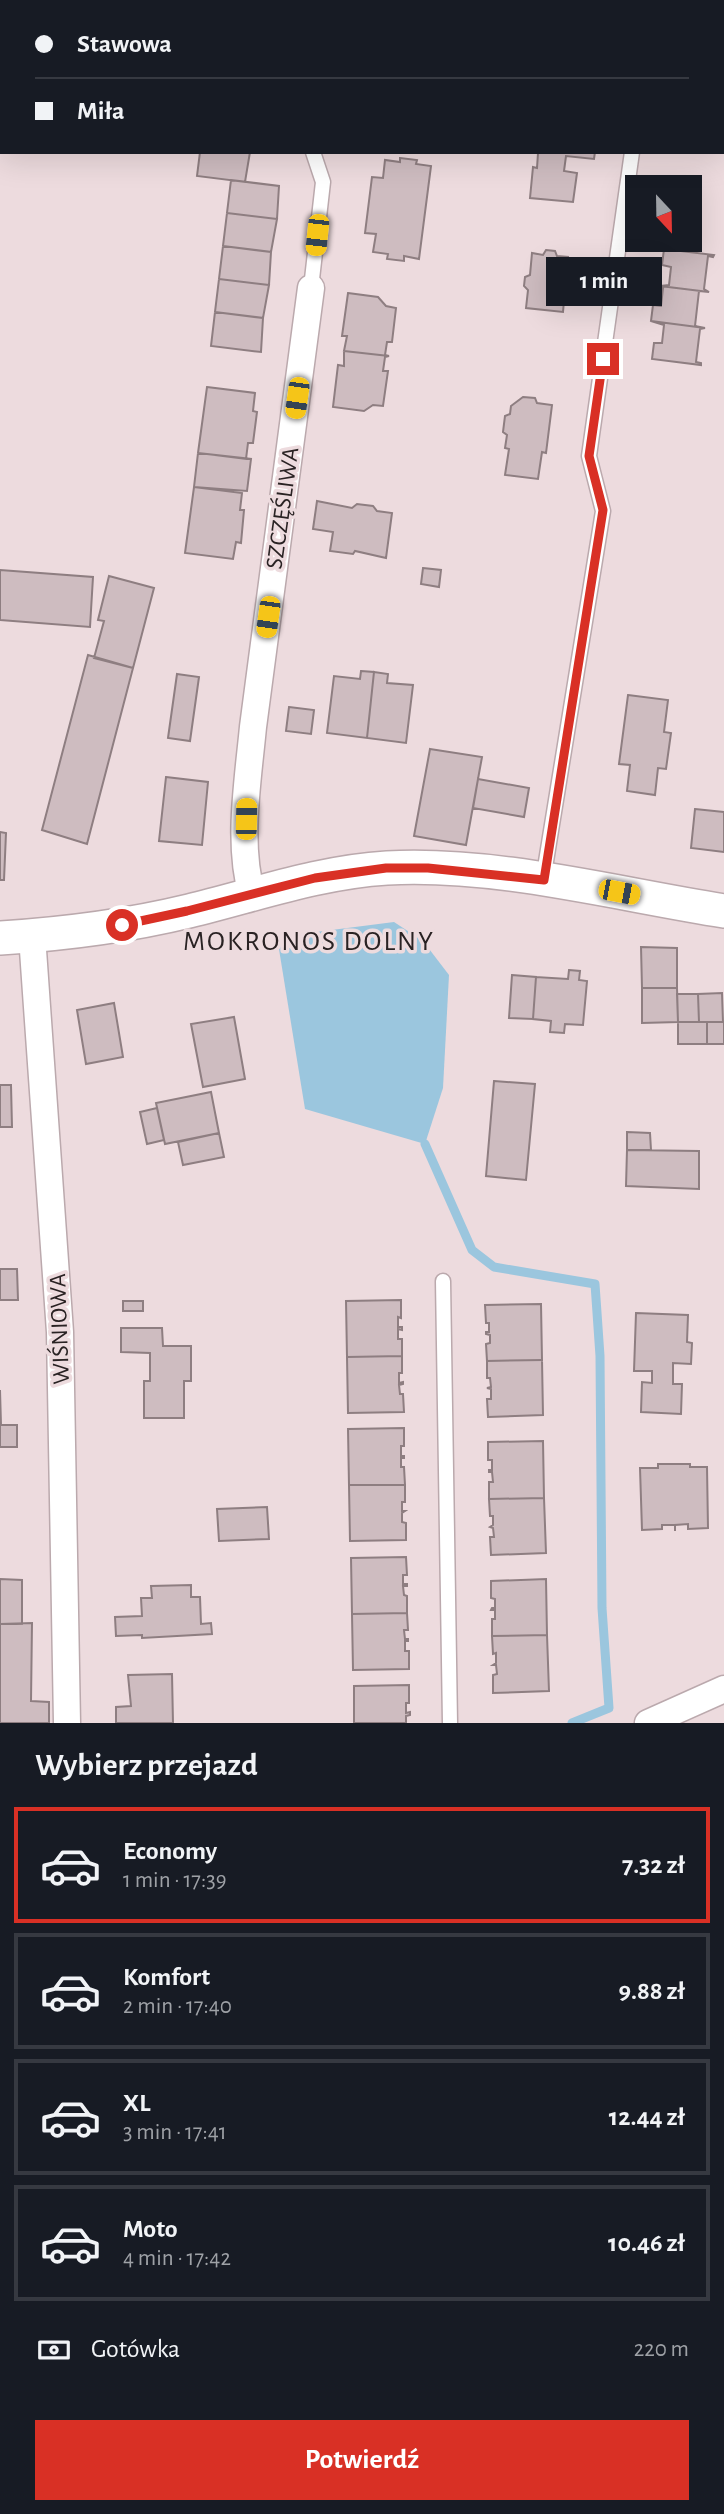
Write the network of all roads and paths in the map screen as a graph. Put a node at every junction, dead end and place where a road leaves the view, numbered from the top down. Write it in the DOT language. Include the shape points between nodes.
graph roads {
  1 [pos="314,154"];
  2 [pos="632,154"];
  3 [pos="311,288"];
  4 [pos="544,880"];
  5 [pos="252,895"];
  6 [pos="724,912"];
  7 [pos="16,937"];
  8 [pos="443,1281"];
  9 [pos="724,1689"];
  10 [pos="67,1723"];
  11 [pos="450,1723"];
  12 [pos="648,1723"];
  1 -- 3 [label="lane" via="323,182"];
  2 -- 4 [label="lane" via="589,456 603,510"];
  3 -- 5 [label="street, SZCZĘŚLIWA" via="253,727 246,843"];
  4 -- 5 [label="street" via="386,868 315,878"];
  4 -- 6 [label="street"];
  5 -- 7 [label="street" via="122,925"];
  7 -- 10 [label="street, WIŚNIOWA" via="61,1332"];
  8 -- 11 [label="lane"];
  9 -- 12 [label="street"];
}
